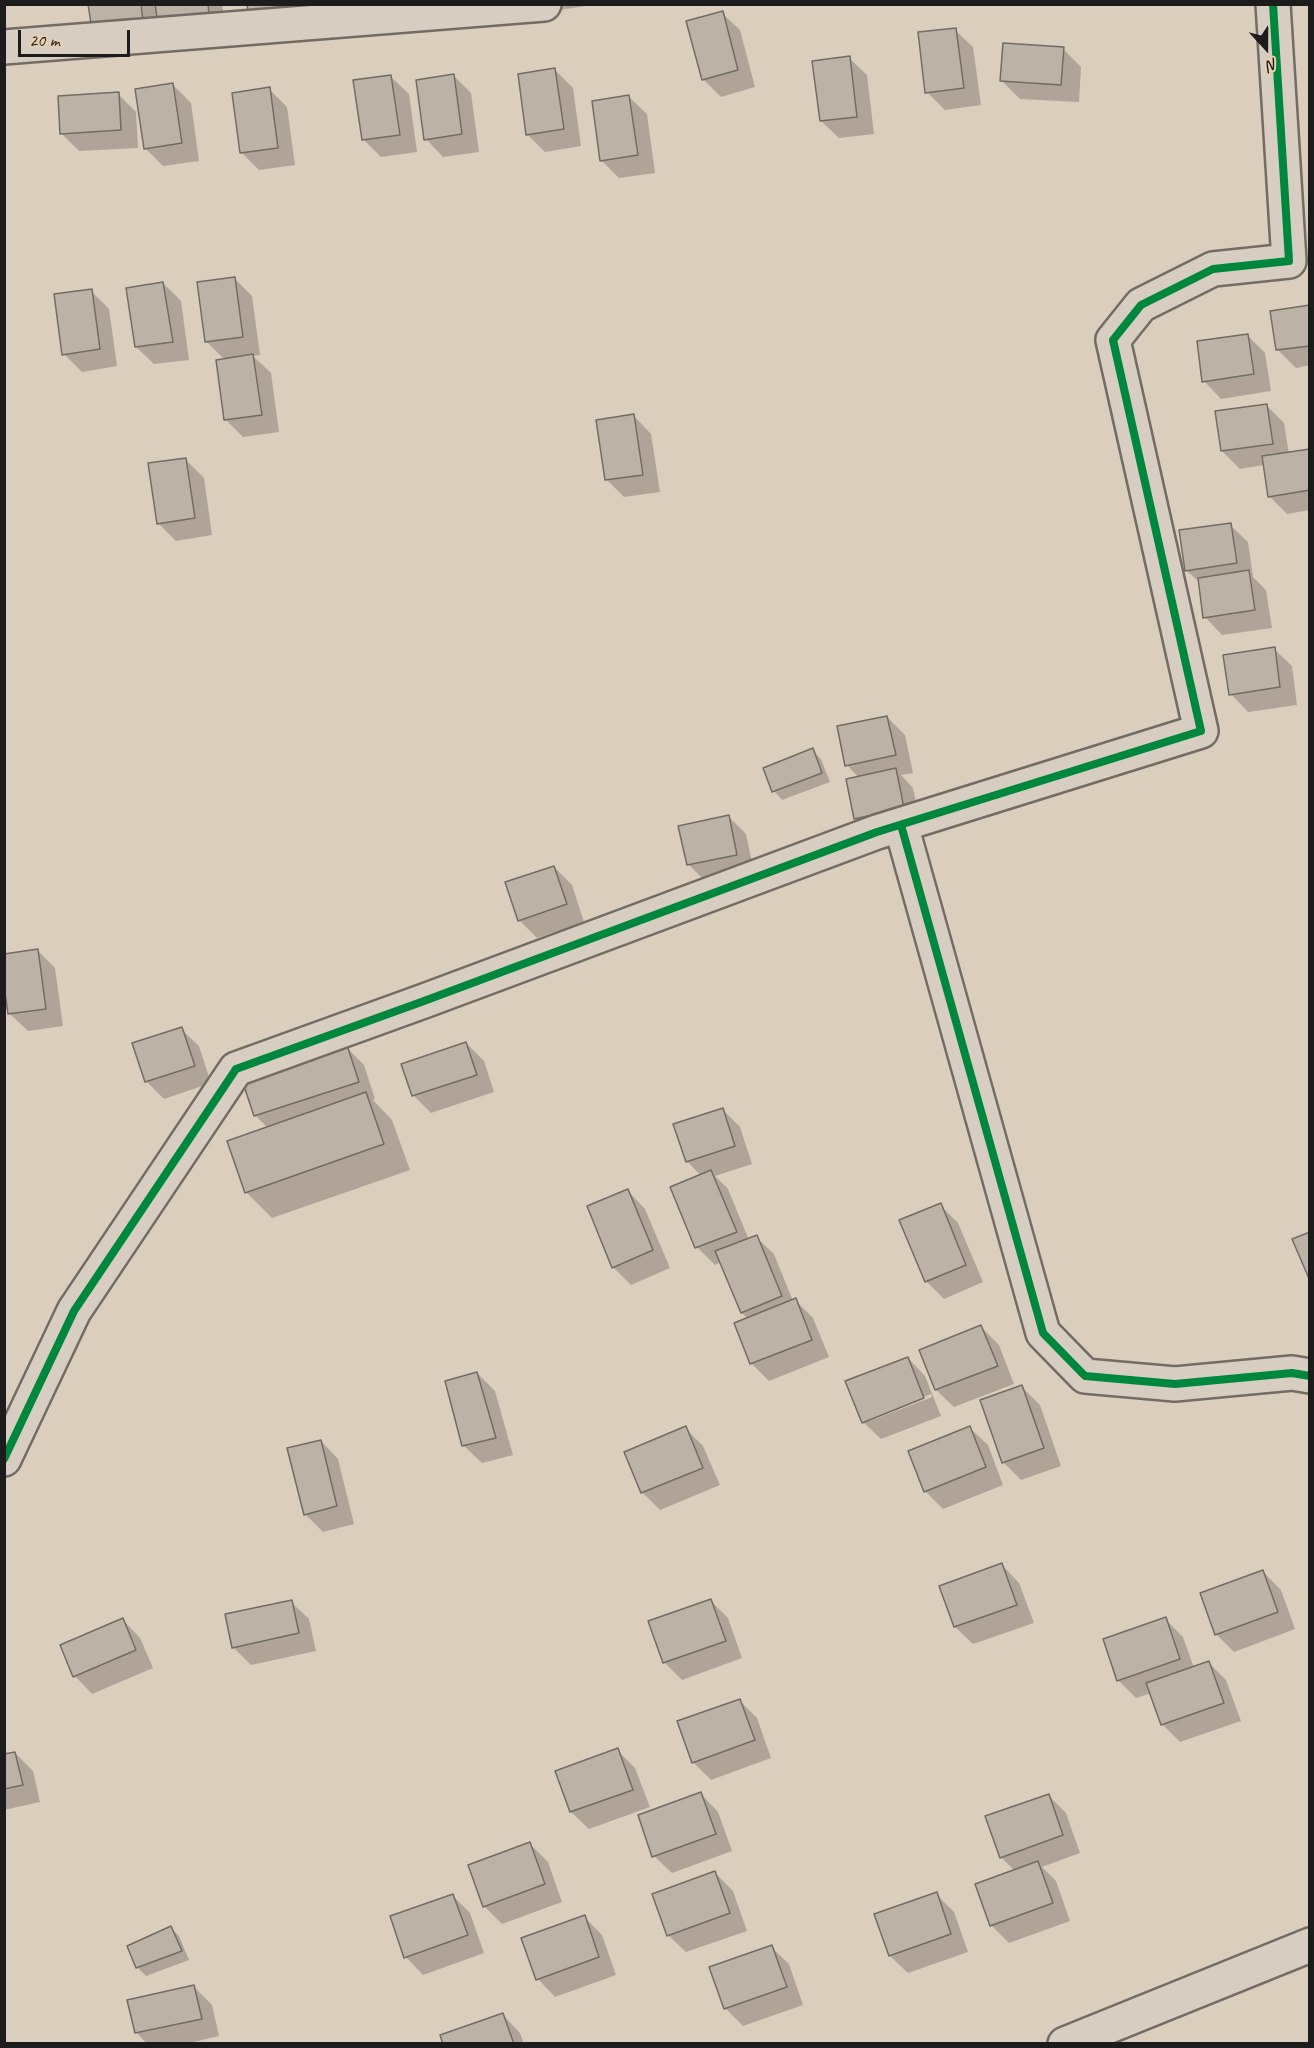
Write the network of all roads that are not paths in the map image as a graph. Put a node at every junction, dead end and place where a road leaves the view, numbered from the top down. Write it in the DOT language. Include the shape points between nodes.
graph roads {
  1 [pos="544,4"];
  2 [pos="1273,4"];
  3 [pos="4,47"];
  4 [pos="901,825"];
  5 [pos="1310,1376"];
  6 [pos="4,1459"];
  7 [pos="1310,1945"];
  8 [pos="1065,2043"];
  1 -- 3 [label="street"];
  2 -- 4 [label="street" via="1289,261 1213,269 1141,305 1113,340 1201,731"];
  4 -- 5 [label="street" via="1043,1333 1085,1376 1174,1384 1292,1373"];
  4 -- 6 [label="street" via="236,1069 74,1311"];
  7 -- 8 [label="street"];
}
